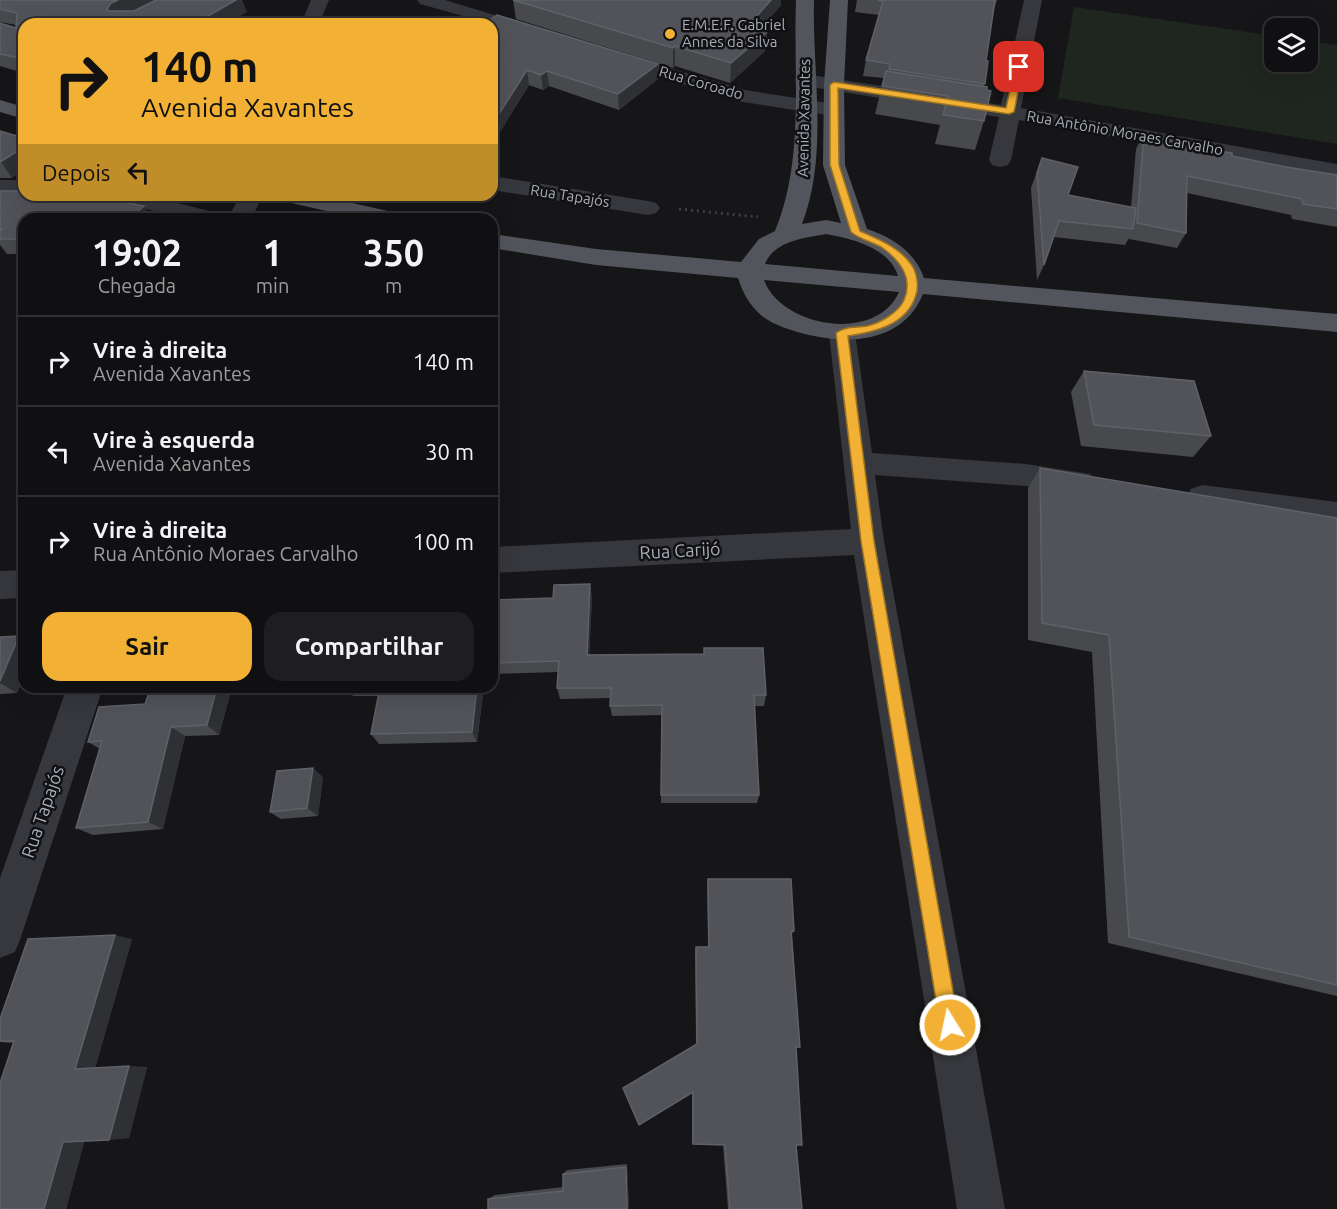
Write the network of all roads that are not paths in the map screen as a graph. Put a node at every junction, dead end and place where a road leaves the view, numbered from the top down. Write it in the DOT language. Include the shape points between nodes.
graph roads {
  1 [pos="320,0"];
  2 [pos="426,0"];
  3 [pos="805,0"];
  4 [pos="839,0"];
  5 [pos="1033,0"];
  6 [pos="312,18"];
  7 [pos="484,18"];
  8 [pos="498,22"];
  9 [pos="551,39"];
  10 [pos="597,53"];
  11 [pos="805,80"];
  12 [pos="834,85"];
  13 [pos="0,106"];
  14 [pos="805,106"];
  15 [pos="834,110"];
  16 [pos="18,111"];
  17 [pos="1009,112"];
  18 [pos="1000,160"];
  19 [pos="1337,171"];
  20 [pos="498,184"];
  21 [pos="18,186"];
  22 [pos="0,187"];
  23 [pos="142,201"];
  24 [pos="312,201"];
  25 [pos="648,208"];
  26 [pos="190,213"];
  27 [pos="366,213"];
  28 [pos="789,227"];
  29 [pos="856,232"];
  30 [pos="498,242"];
  31 [pos="749,272"];
  32 [pos="913,286"];
  33 [pos="1337,323"];
  34 [pos="842,333"];
  35 [pos="859,463"];
  36 [pos="1107,485"];
  37 [pos="1176,494"];
  38 [pos="1337,514"];
  39 [pos="868,541"];
  40 [pos="498,560"];
  41 [pos="18,584"];
  42 [pos="0,585"];
  43 [pos="84,693"];
  44 [pos="0,937"];
  45 [pos="981,1209"];
  1 -- 6 [label="street"];
  2 -- 7 [label="street"];
  3 -- 11 [label="main road, Avenida Xavantes"];
  4 -- 12 [label="main road, Avenida Xavantes"];
  5 -- 17 [label="street"];
  8 -- 9 [label="street"];
  10 -- 14 [label="street, Rua Coroado" via="743,96"];
  11 -- 12 [label="street, Rua Antônio Moraes Carvalho"];
  11 -- 14 [label="main road, Avenida Xavantes"];
  12 -- 15 [label="main road, Avenida Xavantes"];
  12 -- 17 [label="street, Rua Antônio Moraes Carvalho"];
  13 -- 16 [label="main road"];
  14 -- 15 [label="street, Rua Coroado"];
  14 -- 28 [label="main road, Avenida Xavantes" via="802,187"];
  15 -- 29 [label="main road, Avenida Xavantes" via="834,165"];
  17 -- 18 [label="street"];
  17 -- 19 [label="street, Rua Antônio Moraes Carvalho"];
  20 -- 25 [label="street, Rua Tapajós"];
  21 -- 22 [label="street"];
  23 -- 26 [label="street"];
  24 -- 27 [label="main road"];
  28 -- 29 [label="main road"];
  28 -- 31 [label="main road" via="754,256"];
  29 -- 32 [label="main road" via="887,247 908,266"];
  30 -- 31 [label="main road" via="596,257"];
  31 -- 32 [label="main road"];
  31 -- 34 [label="main road" via="754,294 774,314 805,328"];
  32 -- 33 [label="main road"];
  32 -- 34 [label="main road" via="908,304 893,319 870,329"];
  34 -- 35 [label="street"];
  35 -- 36 [label="street"];
  35 -- 39 [label="street"];
  37 -- 38 [label="street"];
  39 -- 40 [label="street, Rua Carijó"];
  39 -- 45 [label="street"];
  41 -- 42 [label="street"];
  43 -- 44 [label="street, Rua Tapajós"];
}
